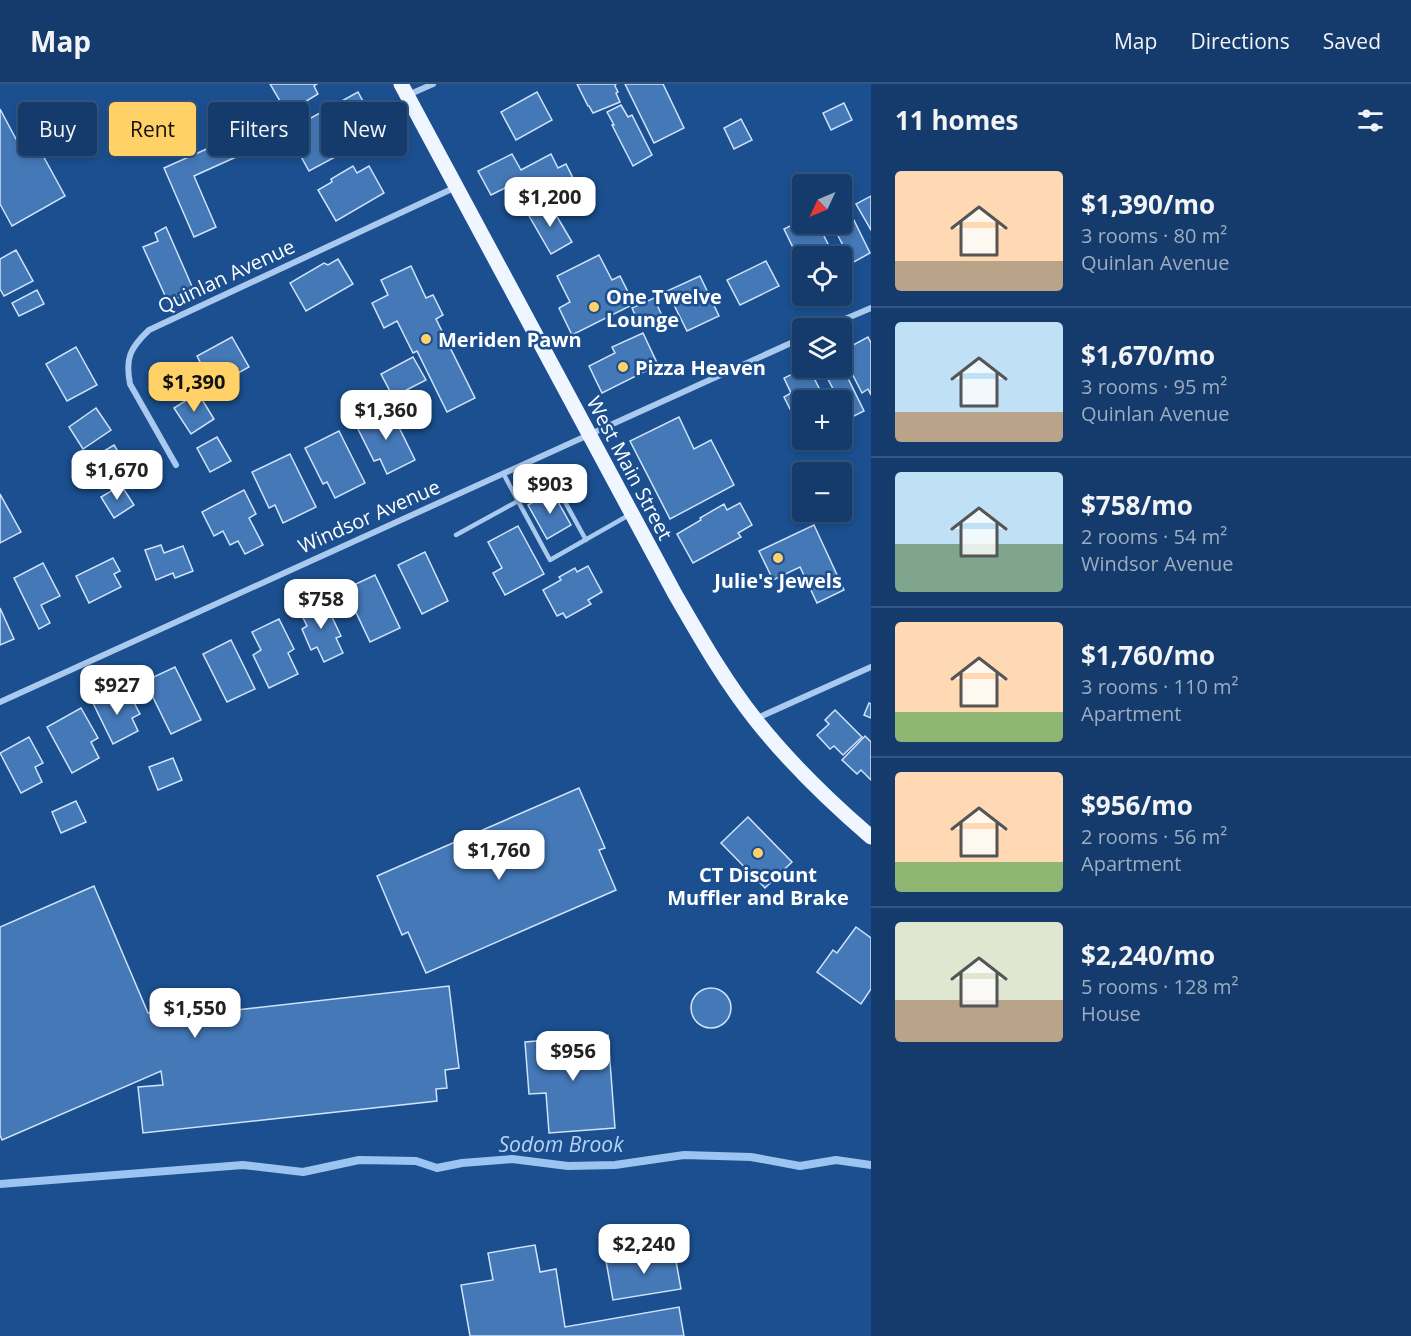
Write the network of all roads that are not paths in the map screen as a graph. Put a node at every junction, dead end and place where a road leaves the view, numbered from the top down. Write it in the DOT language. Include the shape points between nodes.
graph roads {
  1 [pos="433,84"];
  2 [pos="404,90"];
  3 [pos="457,187"];
  4 [pos="871,308"];
  5 [pos="848,318"];
  6 [pos="792,343"];
  7 [pos="589,435"];
  8 [pos="176,465"];
  9 [pos="503,473"];
  10 [pos="518,501"];
  11 [pos="631,514"];
  12 [pos="456,535"];
  13 [pos="586,540"];
  14 [pos="871,667"];
  15 [pos="0,702"];
  16 [pos="755,719"];
  17 [pos="871,837"];
  1 -- 2 [label="street"];
  2 -- 3 [label="main road, West Main Street"];
  3 -- 7 [label="main road, West Main Street"];
  3 -- 8 [label="street, Quinlan Avenue" via="149,330 137,341 130,355 130,384"];
  4 -- 5 [label="street"];
  6 -- 7 [label="street, Windsor Avenue"];
  7 -- 9 [label="street, Windsor Avenue"];
  7 -- 11 [label="main road, West Main Street"];
  9 -- 10 [label="lane"];
  9 -- 15 [label="street, Windsor Avenue"];
  10 -- 12 [label="lane"];
  10 -- 13 [label="lane" via="554,482"];
  10 -- 13 [label="lane" via="550,560"];
  11 -- 13 [label="lane"];
  11 -- 16 [label="main road, West Main Street" via="715,663"];
  14 -- 16 [label="street"];
  16 -- 17 [label="main road, West Main Street" via="804,775"];
}
